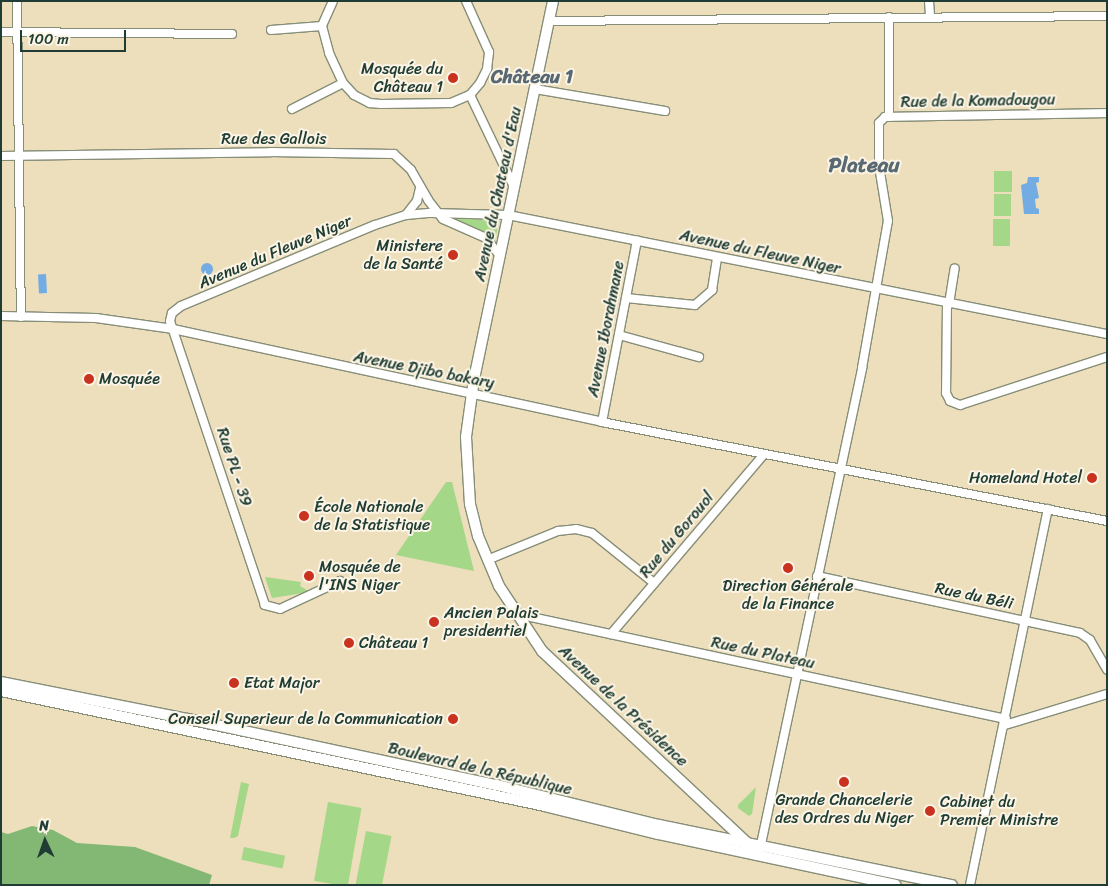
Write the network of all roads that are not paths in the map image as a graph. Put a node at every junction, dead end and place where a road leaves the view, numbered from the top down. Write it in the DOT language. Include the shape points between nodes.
graph roads {
  1 [pos="17,1"];
  2 [pos="333,1"];
  3 [pos="466,1"];
  4 [pos="553,1"];
  5 [pos="929,1"];
  6 [pos="1107,16"];
  7 [pos="889,17"];
  8 [pos="930,17"];
  9 [pos="549,21"];
  10 [pos="322,26"];
  11 [pos="271,30"];
  12 [pos="1,32"];
  13 [pos="17,33"];
  14 [pos="232,34"];
  15 [pos="344,83"];
  16 [pos="535,89"];
  17 [pos="470,95"];
  18 [pos="292,109"];
  19 [pos="665,111"];
  20 [pos="1107,113"];
  21 [pos="889,117"];
  22 [pos="1,156"];
  23 [pos="19,156"];
  24 [pos="514,187"];
  25 [pos="420,188"];
  26 [pos="439,213"];
  27 [pos="406,215"];
  28 [pos="508,215"];
  29 [pos="637,240"];
  30 [pos="500,256"];
  31 [pos="717,257"];
  32 [pos="955,268"];
  33 [pos="876,289"];
  34 [pos="626,298"];
  35 [pos="948,303"];
  36 [pos="1,316"];
  37 [pos="21,317"];
  38 [pos="172,329"];
  39 [pos="1107,334"];
  40 [pos="619,335"];
  41 [pos="699,357"];
  42 [pos="1107,357"];
  43 [pos="472,393"];
  44 [pos="602,422"];
  45 [pos="764,454"];
  46 [pos="840,468"];
  47 [pos="1048,509"];
  48 [pos="1107,521"];
  49 [pos="487,560"];
  50 [pos="816,576"];
  51 [pos="340,581"];
  52 [pos="654,583"];
  53 [pos="515,614"];
  54 [pos="1025,622"];
  55 [pos="611,634"];
  56 [pos="1107,669"];
  57 [pos="796,674"];
  58 [pos="1,682"];
  59 [pos="15,689"];
  60 [pos="1,691"];
  61 [pos="1107,694"];
  62 [pos="164,720"];
  63 [pos="1005,722"];
  64 [pos="321,748"];
  65 [pos="319,758"];
  66 [pos="450,781"];
  67 [pos="754,849"];
  68 [pos="896,885"];
  69 [pos="952,885"];
  70 [pos="970,885"];
  1 -- 13 [label="street"];
  2 -- 10 [label="street"];
  3 -- 17 [label="street" via="484,36 489,58 480,84"];
  4 -- 9 [label="main road, Avenue du Chateau d'Eau"];
  5 -- 8 [label="street"];
  6 -- 8 [label="street"];
  7 -- 8 [label="street"];
  7 -- 9 [label="street"];
  7 -- 21 [label="street, Rue de la Komadougou"];
  9 -- 16 [label="main road, Avenue du Chateau d'Eau"];
  10 -- 11 [label="street"];
  10 -- 15 [label="street" via="329,53"];
  12 -- 13 [label="street"];
  13 -- 14 [label="street"];
  13 -- 23 [label="street"];
  15 -- 17 [label="street" via="354,95 376,104 451,103"];
  15 -- 18 [label="street"];
  16 -- 19 [label="street"];
  16 -- 24 [label="main road, Avenue du Chateau d'Eau"];
  17 -- 24 [label="street"];
  20 -- 21 [label="street, Rue de la Komadougou"];
  21 -- 33 [label="street" via="882,119 878,130 879,166 888,215"];
  22 -- 23 [label="street, Rue des Gallois"];
  23 -- 25 [label="street, Rue des Gallois" via="383,152 401,159"];
  23 -- 37 [label="street"];
  24 -- 28 [label="main road, Avenue du Chateau d'Eau"];
  25 -- 26 [label="street, Rue des Gallois"];
  25 -- 27 [label="street" via="417,201"];
  26 -- 27 [label="street, Avenue du Fleuve Niger"];
  26 -- 28 [label="street, Avenue du Fleuve Niger"];
  26 -- 30 [label="street, Rue des Gallois" via="452,224 486,238"];
  27 -- 38 [label="street, Avenue du Fleuve Niger" via="181,306 171,317"];
  28 -- 29 [label="street, Avenue du Fleuve Niger"];
  28 -- 30 [label="main road, Avenue du Chateau d'Eau"];
  29 -- 31 [label="street, Avenue du Fleuve Niger"];
  29 -- 34 [label="street, Avenue Iborahmane"];
  30 -- 43 [label="main road, Avenue du Chateau d'Eau"];
  31 -- 33 [label="street, Avenue du Fleuve Niger"];
  31 -- 34 [label="street" via="712,290 696,305"];
  32 -- 35 [label="street"];
  33 -- 35 [label="street, Avenue du Fleuve Niger"];
  33 -- 46 [label="street"];
  34 -- 40 [label="street, Avenue Iborahmane"];
  35 -- 39 [label="street, Avenue du Fleuve Niger"];
  35 -- 42 [label="street" via="946,393 950,401 960,405"];
  36 -- 37 [label="street, Avenue Djibo bakary"];
  37 -- 38 [label="street, Avenue Djibo bakary" via="116,320"];
  38 -- 43 [label="street, Avenue Djibo bakary" via="394,379"];
  38 -- 51 [label="street, Rue PL - 39" via="265,605 272,609 296,603"];
  40 -- 41 [label="street"];
  40 -- 44 [label="street, Avenue Iborahmane"];
  43 -- 44 [label="street, Avenue Djibo bakary"];
  43 -- 49 [label="main road, Avenue de la Présidence" via="466,437 467,476 470,504"];
  44 -- 45 [label="street, Avenue Djibo bakary"];
  45 -- 46 [label="street, Avenue Djibo bakary"];
  45 -- 52 [label="street, Rue du Gorouol"];
  46 -- 47 [label="street"];
  46 -- 50 [label="street"];
  47 -- 48 [label="street"];
  47 -- 54 [label="street"];
  49 -- 52 [label="street" via="558,531 576,529 592,533"];
  49 -- 53 [label="main road, Avenue de la Présidence"];
  50 -- 54 [label="street, Rue du Béli"];
  50 -- 57 [label="street"];
  52 -- 55 [label="street, Rue du Gorouol"];
  53 -- 55 [label="street, Rue du Plateau"];
  53 -- 67 [label="main road, Avenue de la Présidence" via="542,651 572,682"];
  54 -- 56 [label="street, Rue du Béli" via="1088,636"];
  54 -- 63 [label="street"];
  55 -- 57 [label="street, Rue du Plateau"];
  57 -- 63 [label="street, Rue du Plateau"];
  57 -- 67 [label="street"];
  58 -- 59 [label="main road, Boulevard de la République"];
  59 -- 60 [label="main road, Boulevard de la République"];
  59 -- 62 [label="main road, Boulevard de la République"];
  61 -- 63 [label="street, Rue du Plateau"];
  62 -- 64 [label="main road, Boulevard de la République"];
  62 -- 65 [label="main road, Boulevard de la République"];
  63 -- 70 [label="street"];
  64 -- 65 [label="main road"];
  64 -- 66 [label="main road, Boulevard de la République"];
  65 -- 66 [label="main road, Boulevard de la République"];
  66 -- 67 [label="main road, Boulevard de la République"];
  67 -- 68 [label="main road, Boulevard de la République"];
  67 -- 69 [label="main road, Boulevard de la République"];
}
